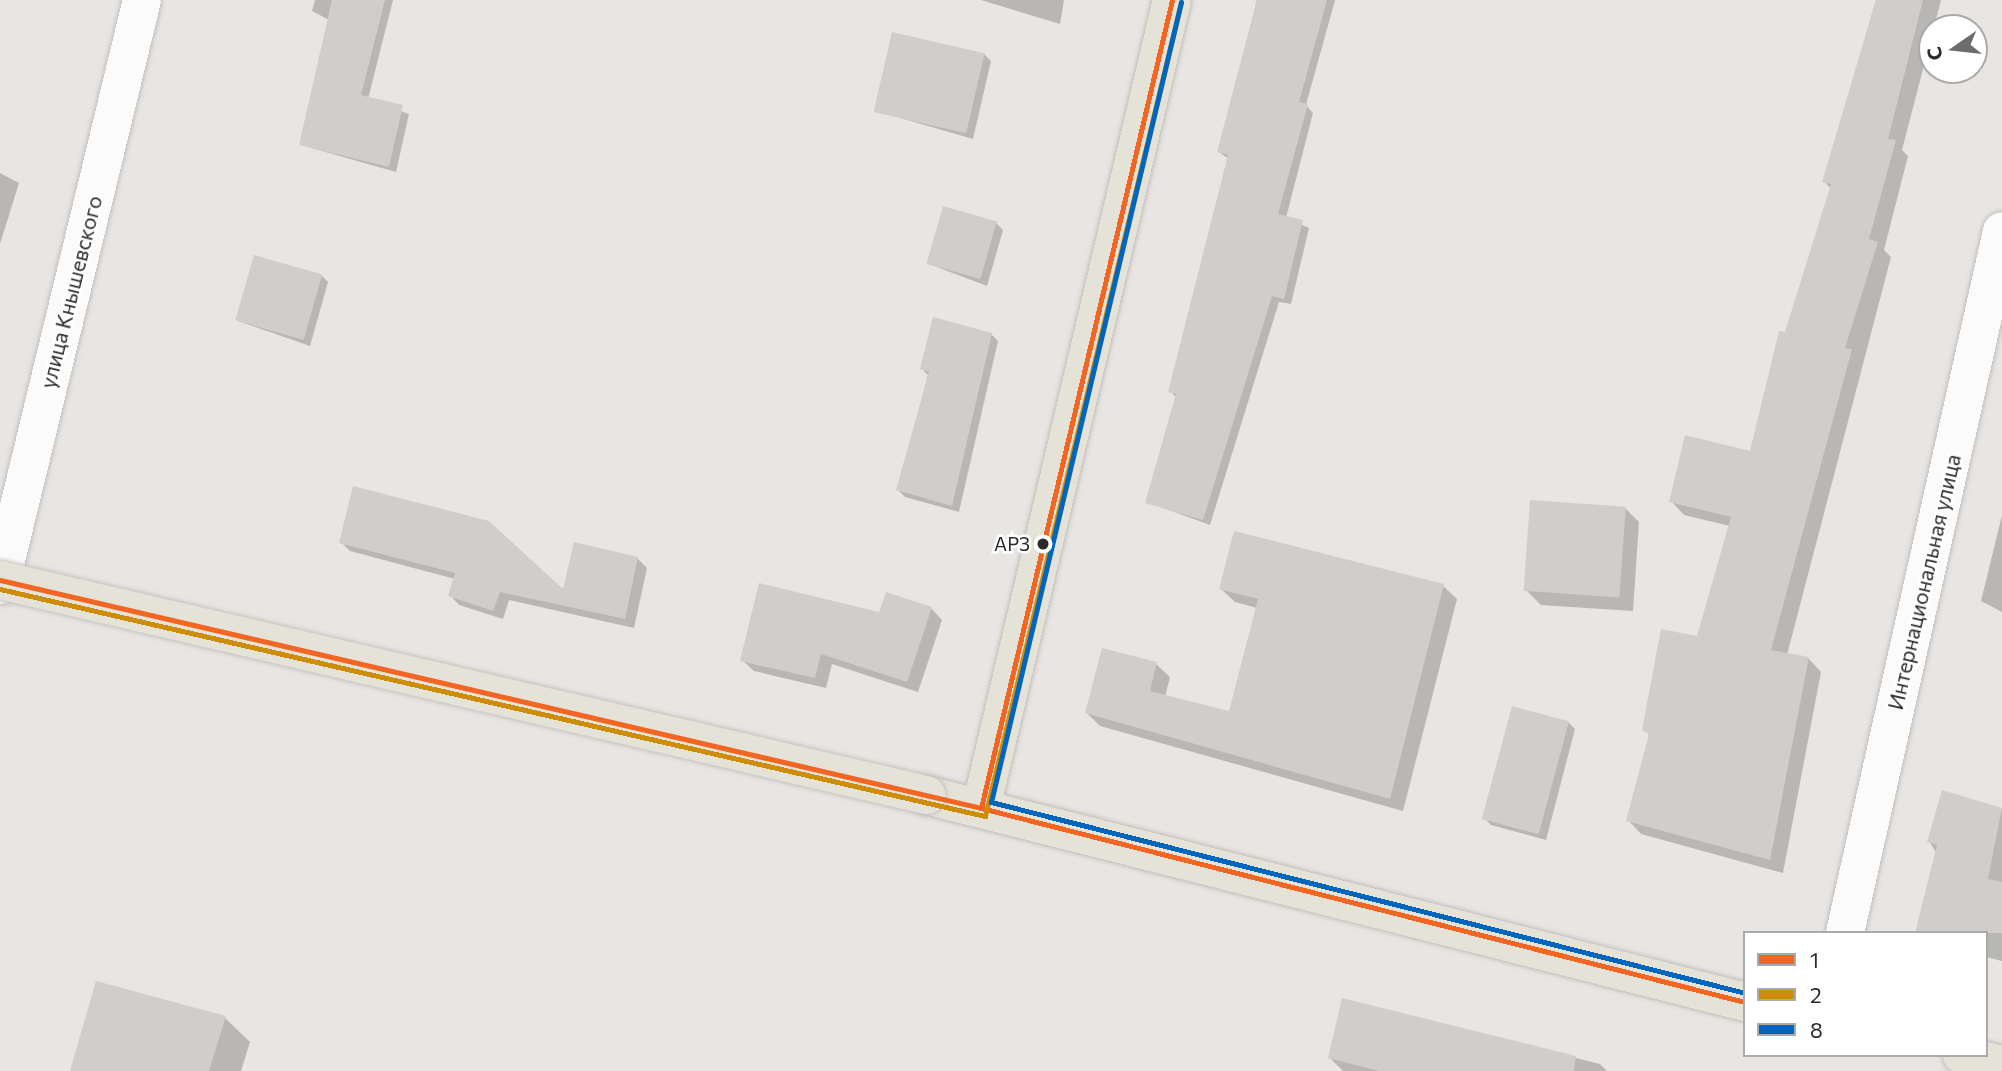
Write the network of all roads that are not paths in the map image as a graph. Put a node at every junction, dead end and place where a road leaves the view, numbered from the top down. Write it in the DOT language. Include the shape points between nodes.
graph roads {
  1 [pos="142,0"];
  2 [pos="1172,0"];
  3 [pos="2002,231"];
  4 [pos="0,582"];
  5 [pos="981,808"];
  6 [pos="1846,931"];
  7 [pos="1743,1001"];
  8 [pos="1970,1057"];
  9 [pos="2002,1065"];
  1 -- 4 [label="street, улица Кнышевского"];
  2 -- 5 [label="main road"];
  3 -- 6 [label="street, Интернациональная улица"];
  4 -- 5 [label="main road, bridge"];
  5 -- 7 [label="main road"];
  8 -- 9 [label="main road"];
}
